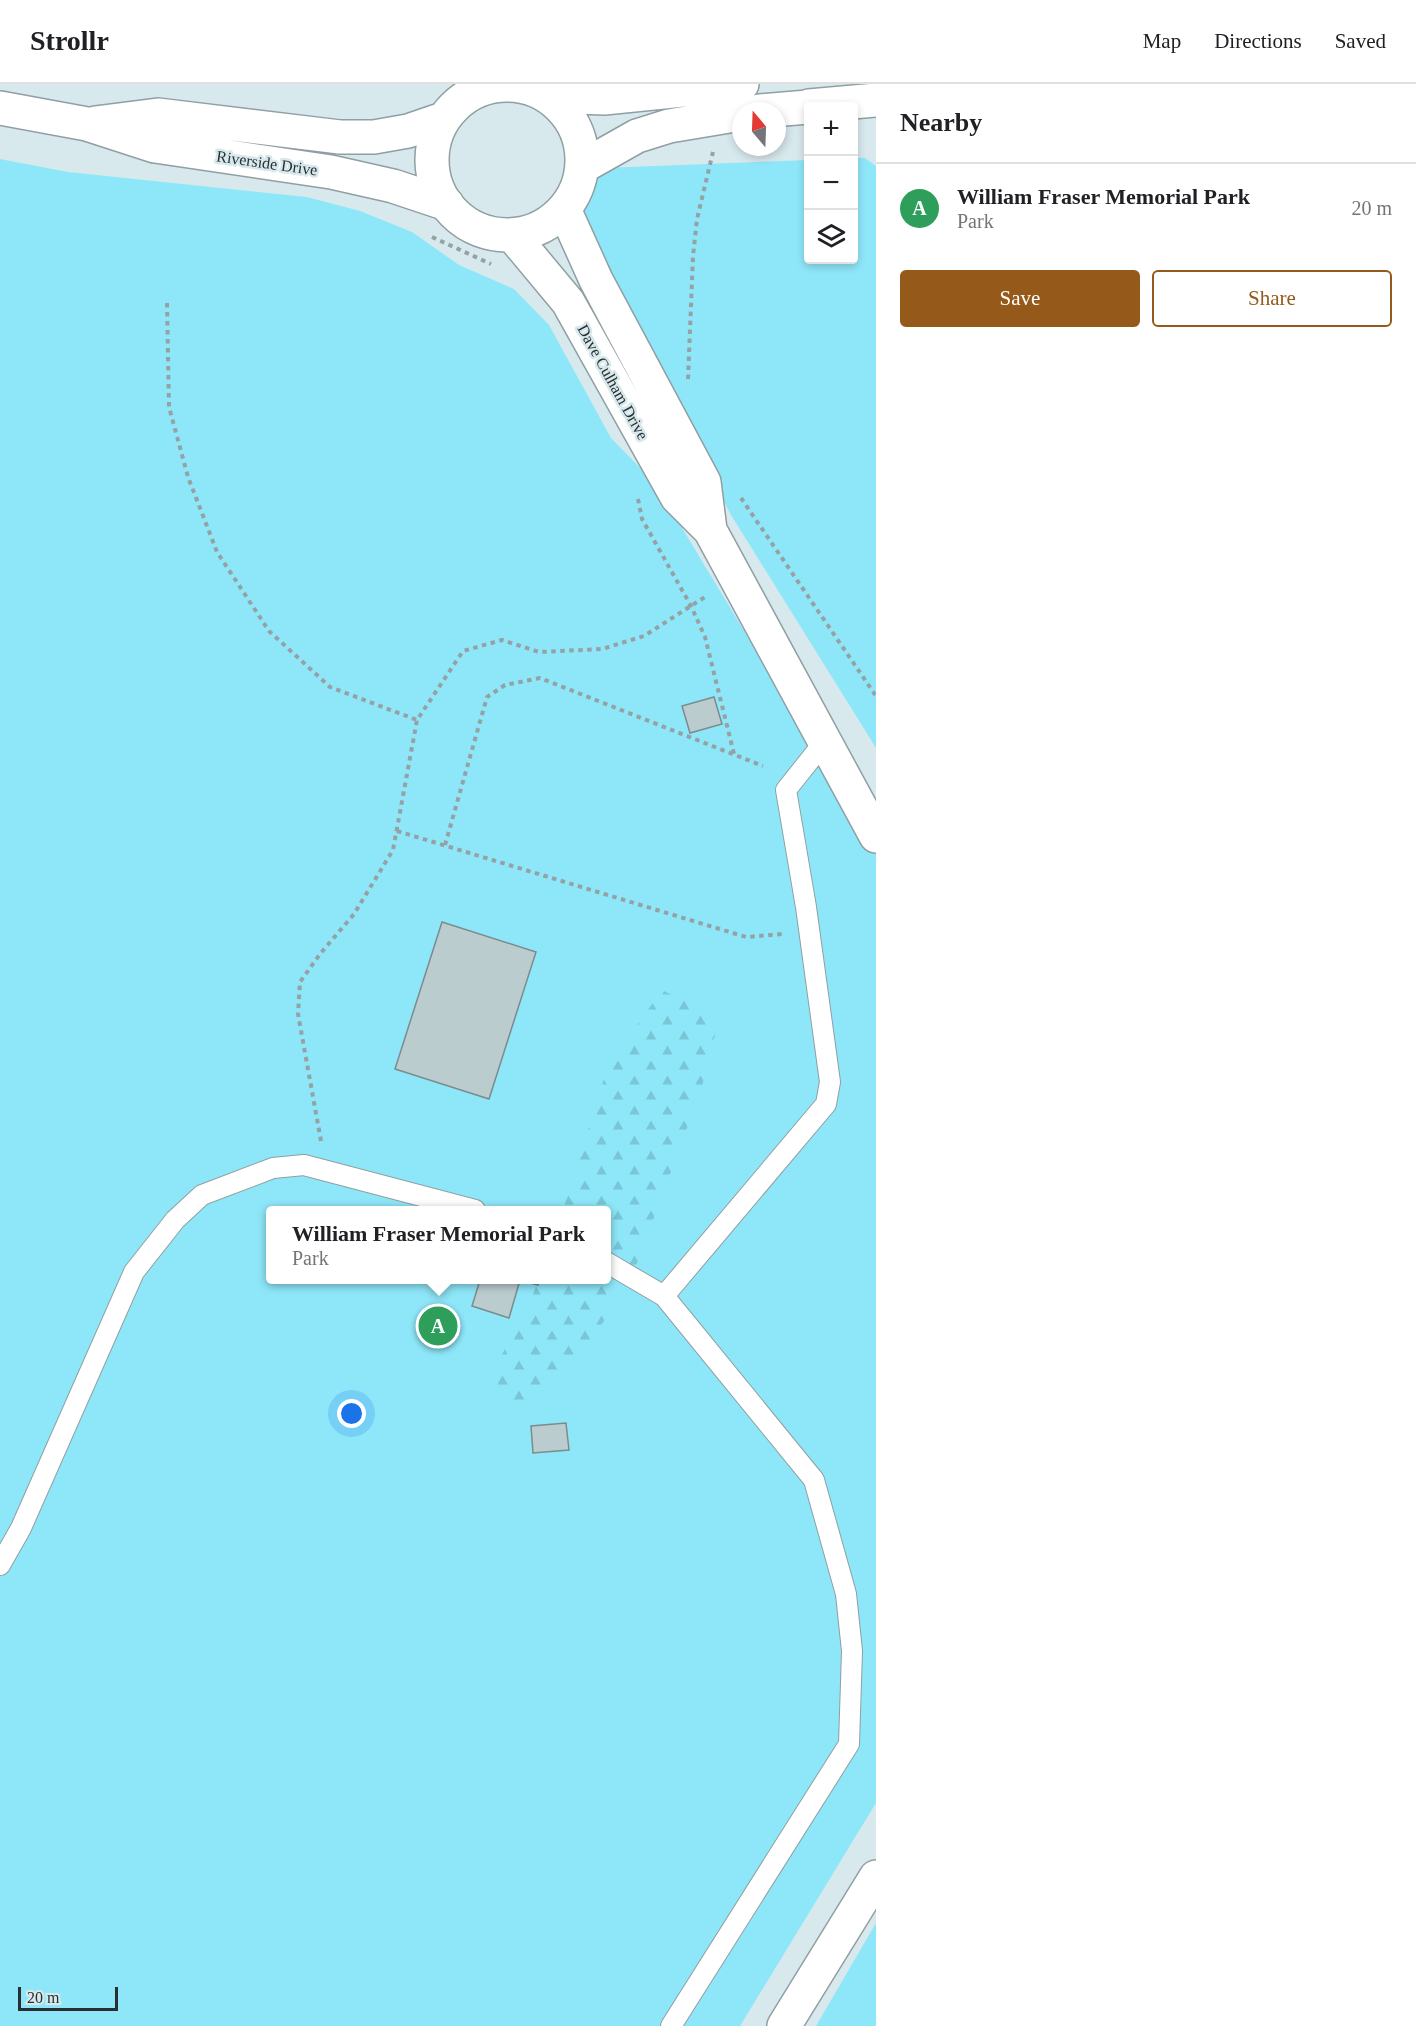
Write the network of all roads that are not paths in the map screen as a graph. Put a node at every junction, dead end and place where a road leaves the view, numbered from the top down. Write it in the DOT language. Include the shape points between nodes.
graph roads {
  1 [pos="742,84"];
  2 [pos="551,96"];
  3 [pos="876,100"];
  4 [pos="854,102"];
  5 [pos="804,106"];
  6 [pos="0,108"];
  7 [pos="786,108"];
  8 [pos="732,116"];
  9 [pos="440,120"];
  10 [pos="87,124"];
  11 [pos="582,167"];
  12 [pos="447,204"];
  13 [pos="564,209"];
  14 [pos="513,236"];
  15 [pos="710,530"];
  16 [pos="825,741"];
  17 [pos="876,836"];
  18 [pos="460,1206"];
  19 [pos="611,1265"];
  20 [pos="664,1296"];
  21 [pos="0,1565"];
  22 [pos="876,1877"];
  23 [pos="671,2026"];
  24 [pos="784,2026"];
  1 -- 2 [label="main road" via="604,98"];
  2 -- 9 [label="main road" via="508,85 482,89"];
  2 -- 11 [label="main road" via="570,119 580,141"];
  3 -- 4 [label="main road"];
  5 -- 7 [label="main road"];
  6 -- 10 [label="main road, Riverside Drive"];
  8 -- 11 [label="main road" via="669,126 637,136"];
  9 -- 10 [label="main road, Riverside Drive" via="374,137 340,137 158,115"];
  9 -- 12 [label="main road" via="432,150 433,174"];
  10 -- 12 [label="main road, Riverside Drive" via="155,147 331,172"];
  11 -- 13 [label="main road" via="579,184"];
  12 -- 14 [label="main road" via="458,217 480,230"];
  13 -- 14 [label="main road" via="553,221"];
  13 -- 15 [label="main road, Dave Culham Drive" via="596,280 704,482"];
  14 -- 15 [label="main road, Dave Culham Drive" via="568,302 677,496"];
  15 -- 16 [label="main road, Dave Culham Drive"];
  16 -- 17 [label="main road, Dave Culham Drive"];
  16 -- 20 [label="lane" via="786,790 830,1082 826,1104"];
  18 -- 21 [label="lane" via="304,1165 273,1168 202,1195 175,1220 134,1272 21,1528"];
  19 -- 20 [label="lane"];
  20 -- 23 [label="lane" via="814,1480 846,1594 852,1651 849,1744"];
  22 -- 24 [label="main road"];
}
